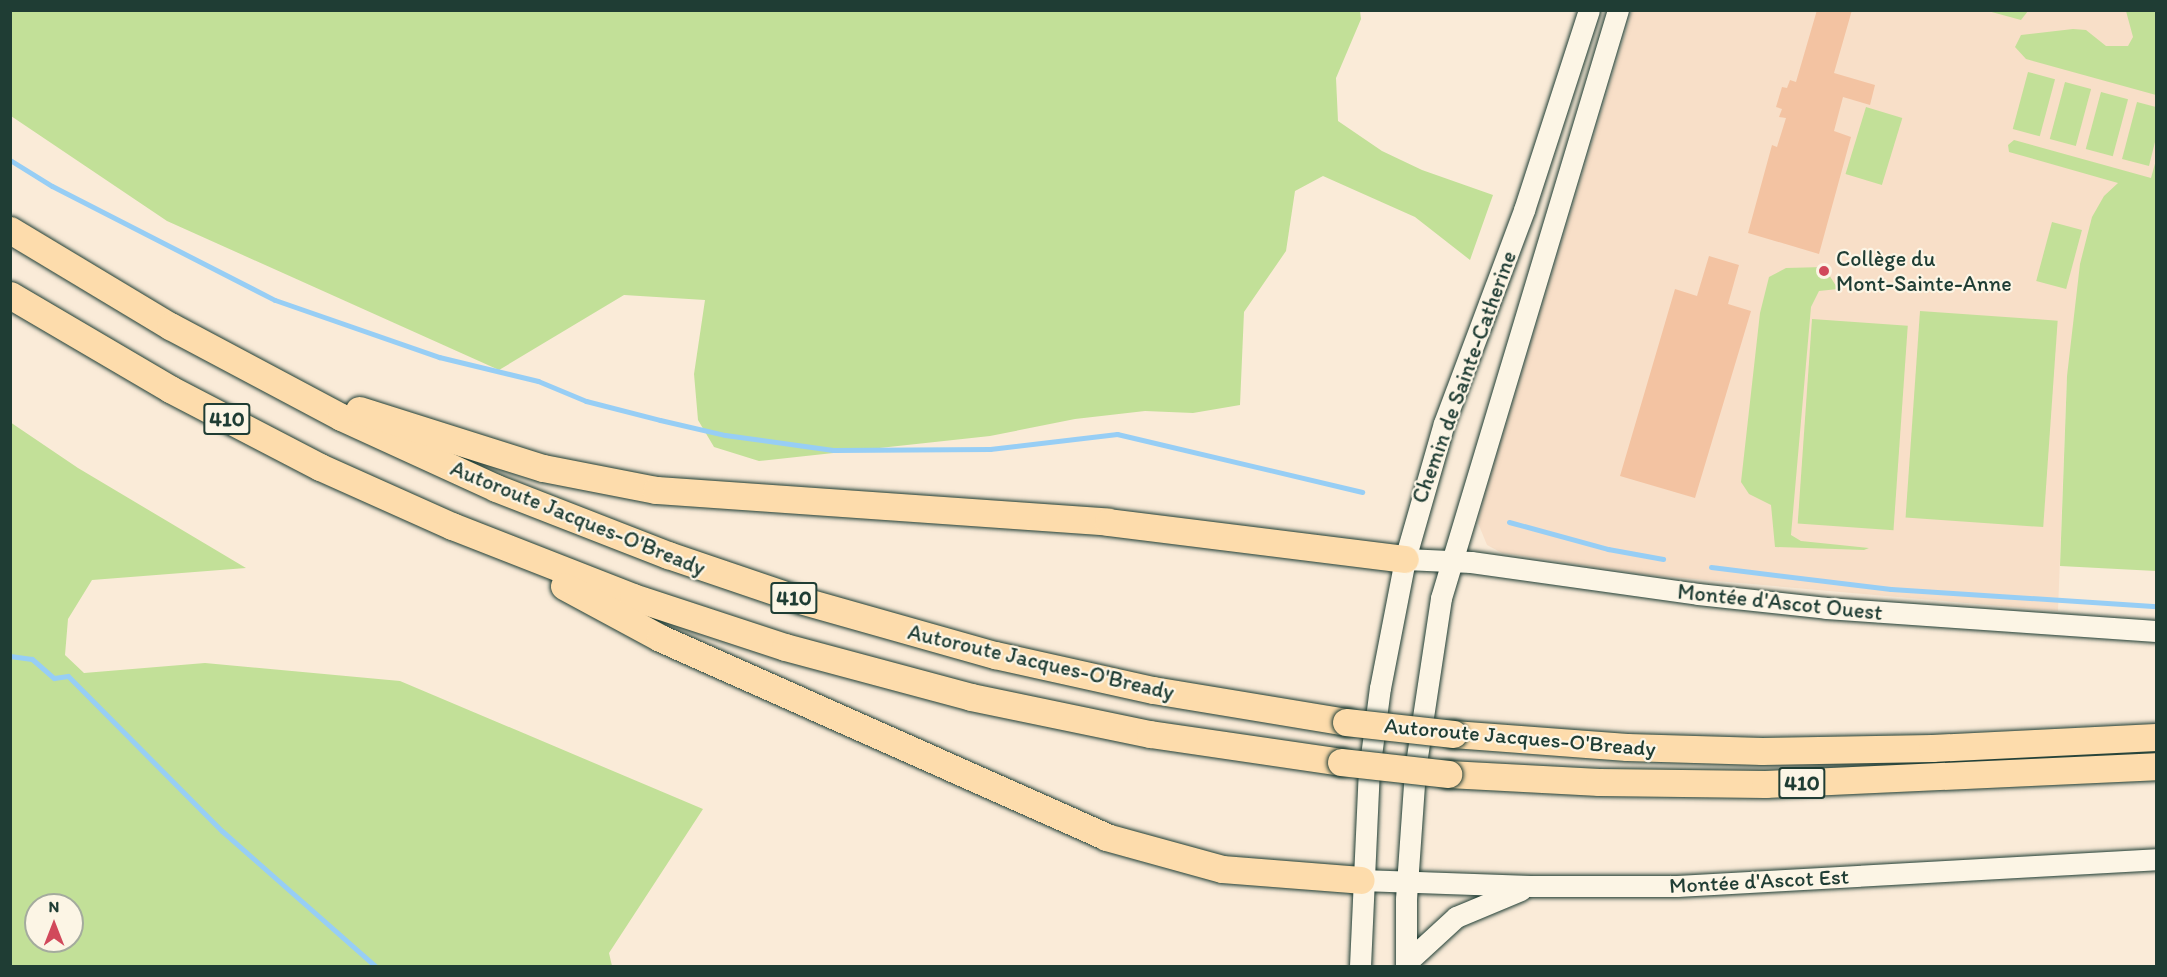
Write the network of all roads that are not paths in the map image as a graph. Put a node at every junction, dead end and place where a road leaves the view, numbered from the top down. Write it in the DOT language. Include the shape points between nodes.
graph roads {
  1 [pos="1589,10"];
  2 [pos="1618,10"];
  3 [pos="10,230"];
  4 [pos="10,295"];
  5 [pos="272,382"];
  6 [pos="452,526"];
  7 [pos="1405,559"];
  8 [pos="1453,561"];
  9 [pos="2157,631"];
  10 [pos="2157,736"];
  11 [pos="2157,766"];
  12 [pos="2157,859"];
  13 [pos="1361,880"];
  14 [pos="1407,883"];
  15 [pos="1530,886"];
  16 [pos="1406,965"];
  17 [pos="1360,966"];
  1 -- 7 [label="main road, Chemin de Sainte-Catherine" via="1524,210 1444,423"];
  2 -- 8 [label="main road, Chemin de Sainte-Catherine"];
  3 -- 5 [label="highway, Autoroute Jacques-O'Bready / 410" via="162,322"];
  4 -- 6 [label="highway, Autoroute Jacques-O'Bready / 410" via="246,429"];
  5 -- 7 [label="highway" via="505,457 619,484 721,497 1119,523"];
  5 -- 10 [label="highway, Autoroute Jacques-O'Bready / 410, bridge" via="519,498 685,562 800,600 1051,669 1346,722 1605,746 1750,751 1932,748"];
  6 -- 11 [label="highway, Autoroute Jacques-O'Bready / 410, bridge" via="650,603 878,674 1102,725 1341,762 1448,774 1599,782 1766,784"];
  6 -- 13 [label="highway" via="660,638 1106,837 1222,869"];
  7 -- 8 [label="main road, Montée d'Ascot Ouest"];
  7 -- 13 [label="main road, Chemin de Sainte-Catherine" via="1374,729"];
  8 -- 9 [label="main road, Montée d'Ascot Ouest" via="1727,598 1977,621"];
  8 -- 14 [label="main road, Chemin de Sainte-Catherine" via="1441,598 1426,682"];
  12 -- 15 [label="main road, Montée d'Ascot Est" via="1732,884"];
  13 -- 14 [label="main road, Montée d'Ascot Est"];
  13 -- 17 [label="main road, Chemin de Sainte-Catherine"];
  14 -- 15 [label="main road, Montée d'Ascot Est"];
  14 -- 16 [label="main road, Chemin de Sainte-Catherine"];
  15 -- 16 [label="main road" via="1456,916"];
}
